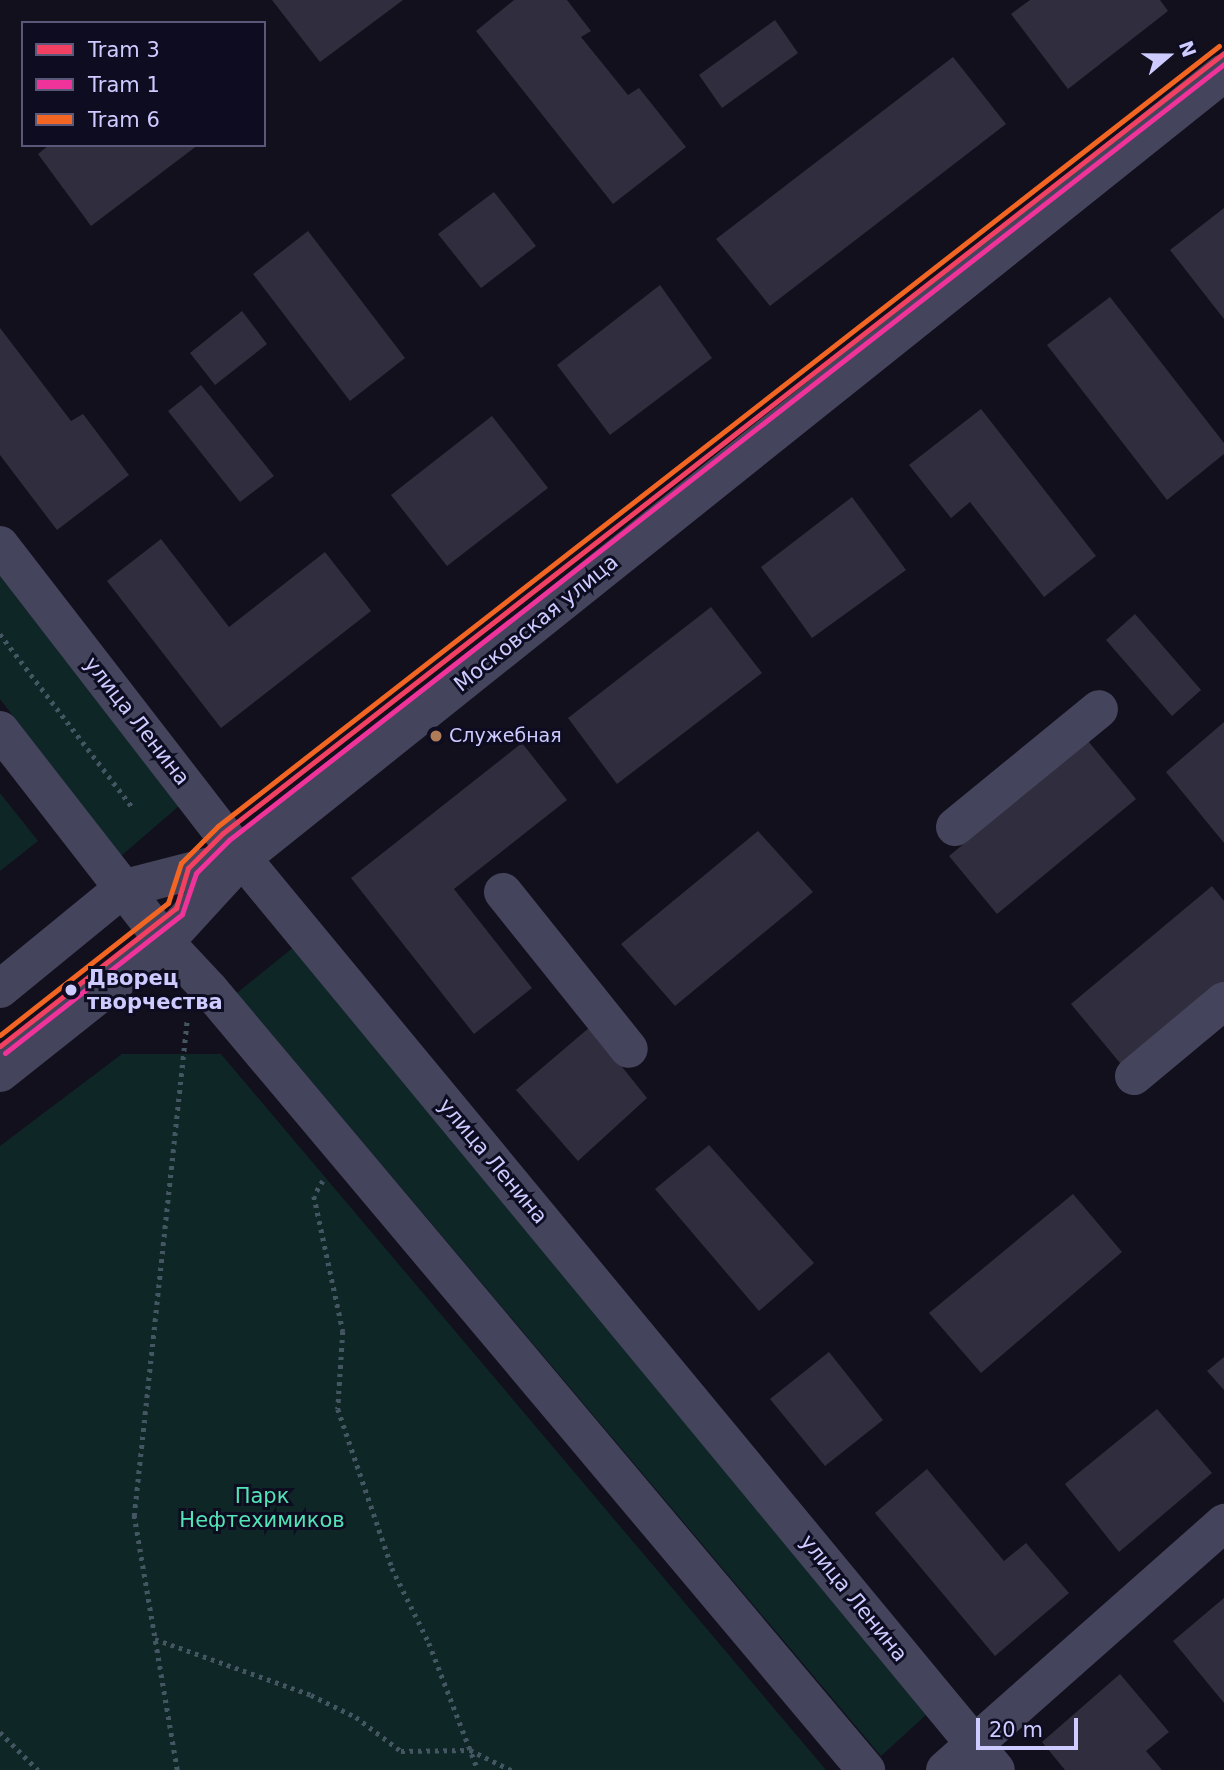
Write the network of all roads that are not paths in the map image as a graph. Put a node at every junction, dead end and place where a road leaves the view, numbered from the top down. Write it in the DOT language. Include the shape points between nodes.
graph roads {
  1 [pos="1224,73"];
  2 [pos="0,545"];
  3 [pos="1099,709"];
  4 [pos="0,730"];
  5 [pos="955,827"];
  6 [pos="242,858"];
  7 [pos="122,889"];
  8 [pos="503,892"];
  9 [pos="165,942"];
  10 [pos="0,989"];
  11 [pos="1224,1001"];
  12 [pos="629,1049"];
  13 [pos="0,1073"];
  14 [pos="1134,1076"];
  15 [pos="1224,1523"];
  16 [pos="985,1757"];
  17 [pos="866,1770"];
  18 [pos="945,1770"];
  1 -- 6 [label="street, Московская улица"];
  2 -- 6 [label="street, улица Ленина"];
  3 -- 5 [label="street"];
  4 -- 7 [label="street"];
  6 -- 7 [label="street, Московская улица"];
  6 -- 9 [label="street, Московская улица"];
  6 -- 16 [label="street, улица Ленина"];
  7 -- 9 [label="street"];
  7 -- 10 [label="street, Московская улица"];
  8 -- 12 [label="street"];
  9 -- 13 [label="street, Московская улица"];
  9 -- 17 [label="street"];
  11 -- 14 [label="street"];
  15 -- 16 [label="street"];
  16 -- 18 [label="street"];
}
